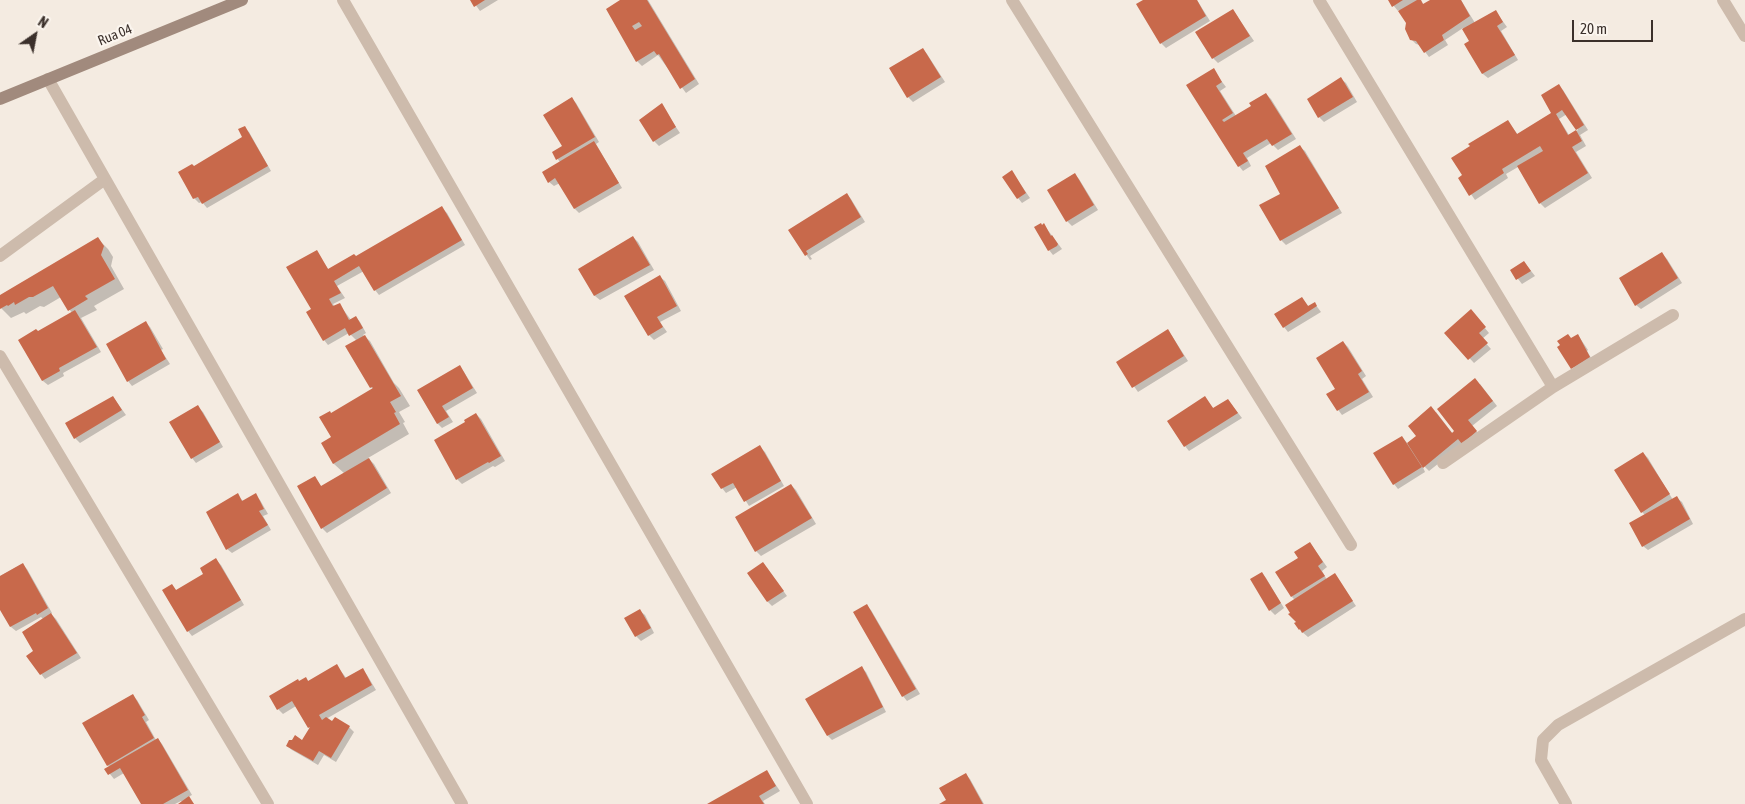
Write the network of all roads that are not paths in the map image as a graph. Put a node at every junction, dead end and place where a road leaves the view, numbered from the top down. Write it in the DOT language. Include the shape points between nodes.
graph roads {
  1 [pos="242,0"];
  2 [pos="343,0"];
  3 [pos="1012,0"];
  4 [pos="1319,0"];
  5 [pos="1723,0"];
  6 [pos="1745,36"];
  7 [pos="48,79"];
  8 [pos="0,99"];
  9 [pos="105,180"];
  10 [pos="0,256"];
  11 [pos="1673,316"];
  12 [pos="0,356"];
  13 [pos="1554,387"];
  14 [pos="1444,463"];
  15 [pos="1351,545"];
  16 [pos="1745,619"];
  17 [pos="268,804"];
  18 [pos="462,804"];
  19 [pos="806,804"];
  20 [pos="1566,804"];
  1 -- 7 [label="street, Rua 04"];
  2 -- 19 [label="street"];
  3 -- 15 [label="street"];
  4 -- 13 [label="street"];
  5 -- 6 [label="street"];
  7 -- 8 [label="street, Rua 04"];
  7 -- 9 [label="street"];
  9 -- 10 [label="street"];
  9 -- 18 [label="street"];
  11 -- 13 [label="street"];
  12 -- 17 [label="street"];
  13 -- 14 [label="street"];
  16 -- 20 [label="street" via="1558,724 1543,740 1541,760"];
}
